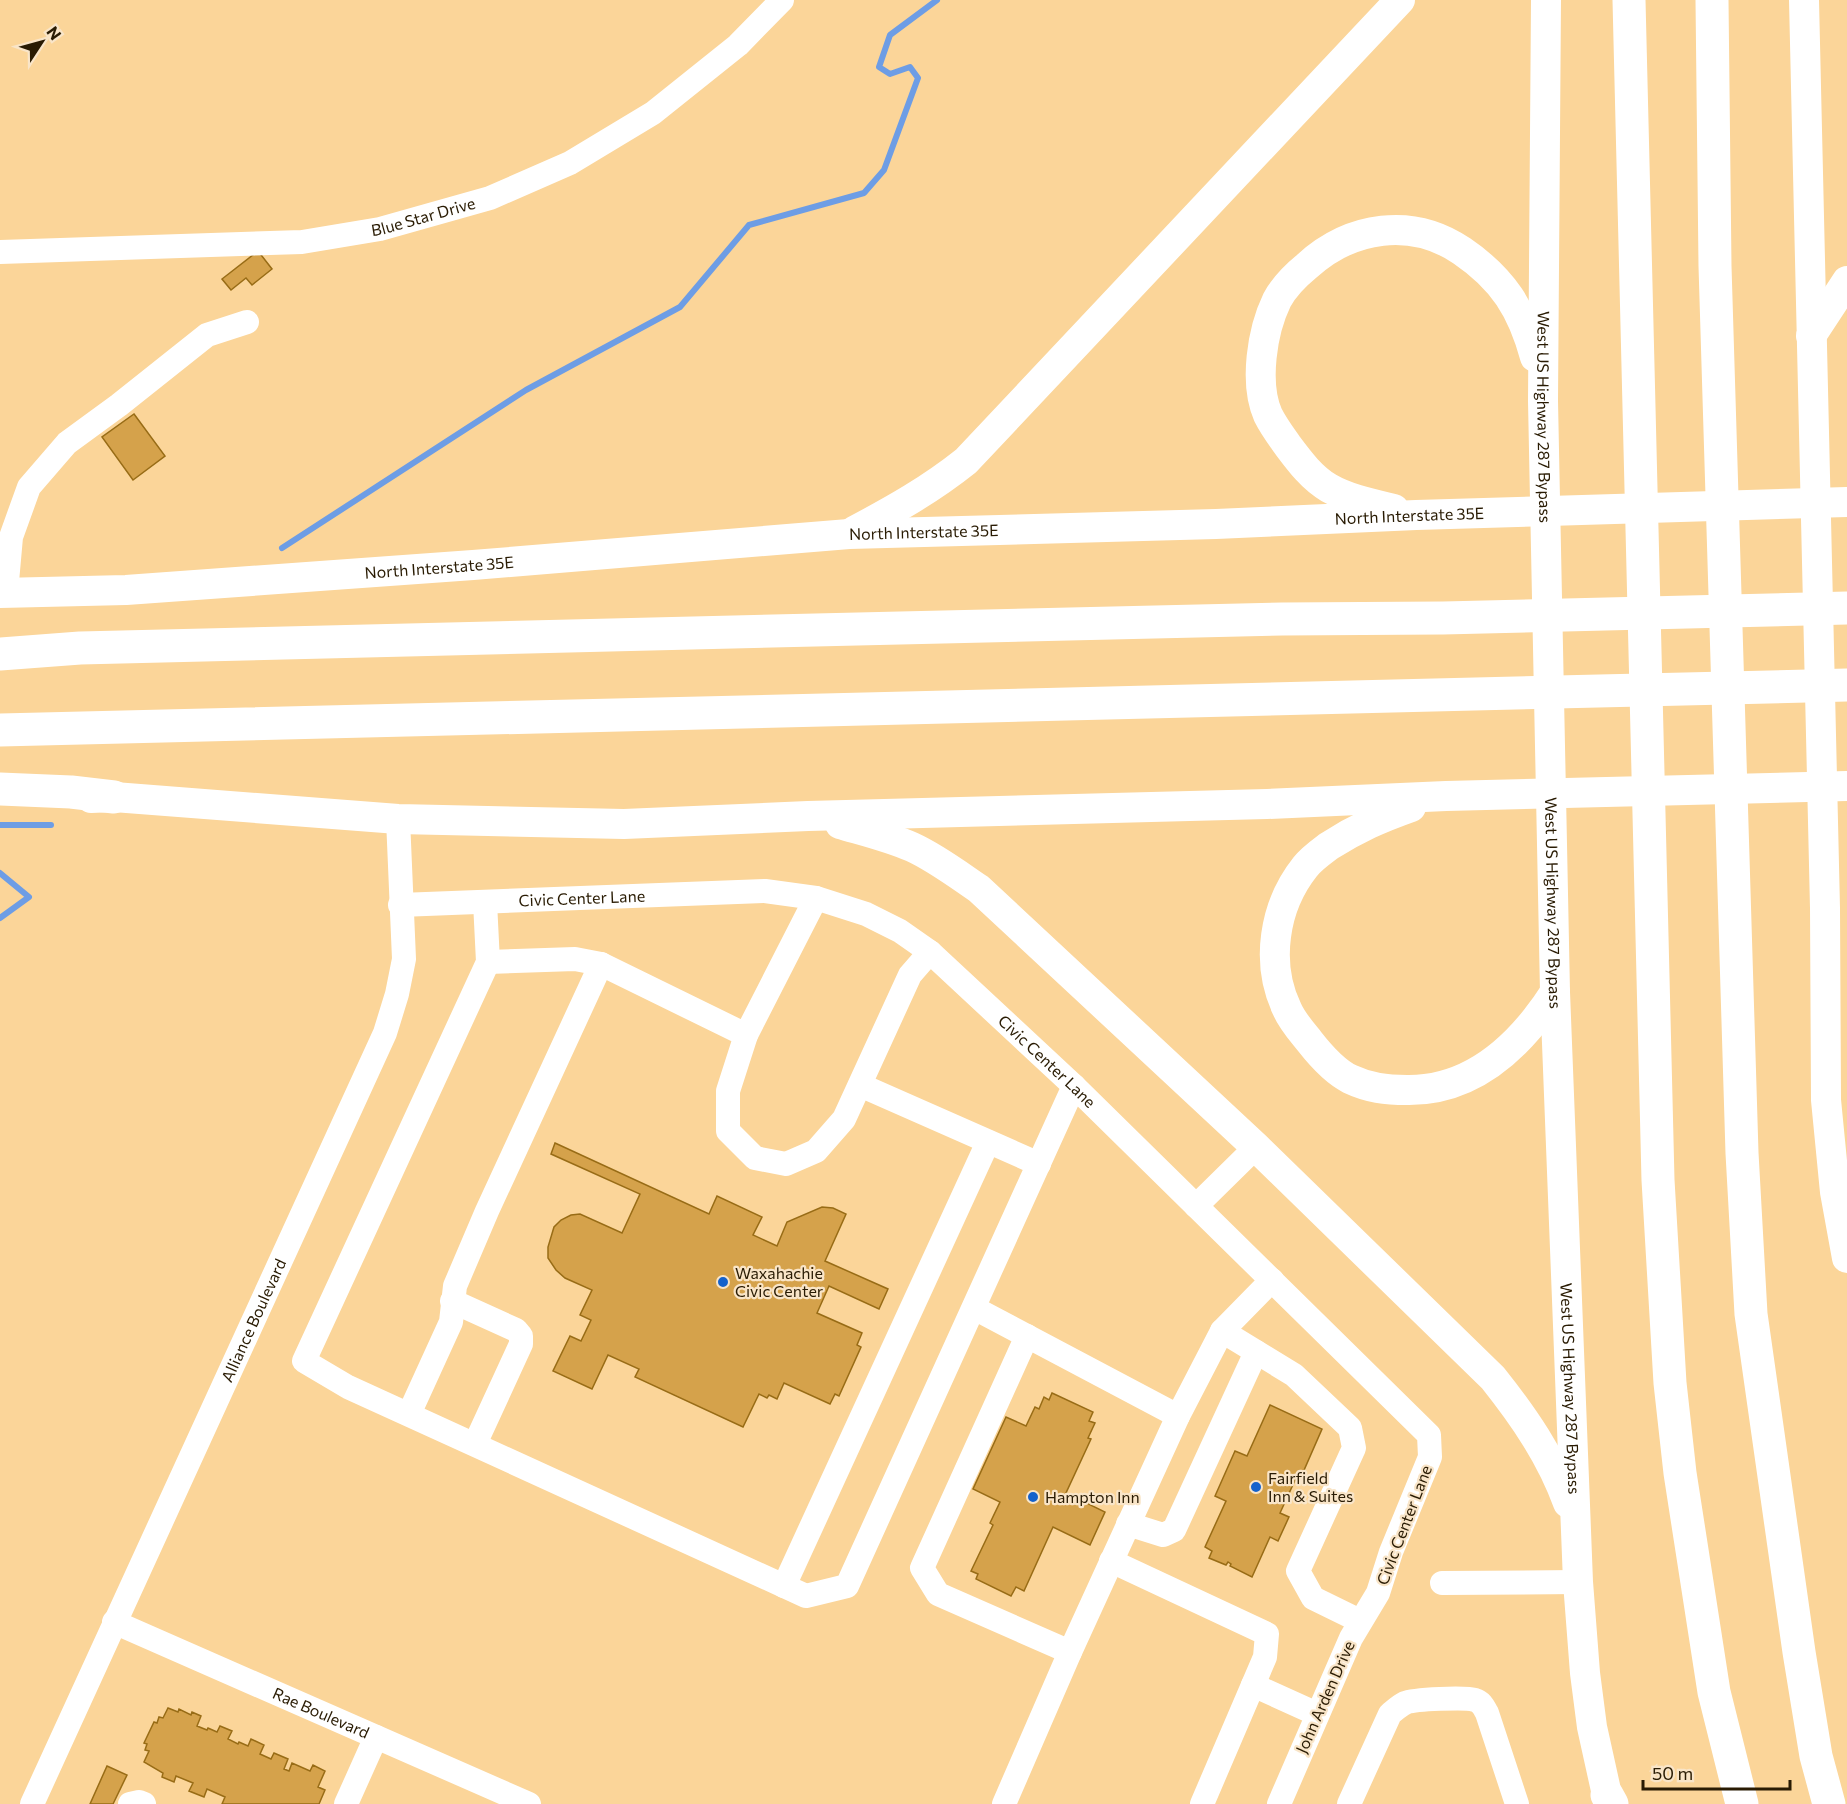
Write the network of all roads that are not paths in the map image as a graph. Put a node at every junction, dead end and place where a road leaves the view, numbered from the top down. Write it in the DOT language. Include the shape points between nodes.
graph roads {
  1 [pos="782,0"];
  2 [pos="1400,0"];
  3 [pos="1546,0"];
  4 [pos="1629,0"];
  5 [pos="1712,0"];
  6 [pos="1804,0"];
  7 [pos="0,252"];
  8 [pos="1847,281"];
  9 [pos="247,322"];
  10 [pos="1811,336"];
  11 [pos="1543,401"];
  12 [pos="1847,502"];
  13 [pos="1428,515"];
  14 [pos="849,534"];
  15 [pos="3,593"];
  16 [pos="1847,608"];
  17 [pos="0,654"];
  18 [pos="1847,685"];
  19 [pos="0,730"];
  20 [pos="1847,786"];
  21 [pos="0,789"];
  22 [pos="1446,796"];
  23 [pos="114,797"];
  24 [pos="0,800"];
  25 [pos="808,816"];
  26 [pos="398,819"];
  27 [pos="816,898"];
  28 [pos="486,902"];
  29 [pos="400,905"];
  30 [pos="1825,908"];
  31 [pos="930,952"];
  32 [pos="488,962"];
  33 [pos="601,964"];
  34 [pos="1847,990"];
  35 [pos="1555,992"];
  36 [pos="746,1035"];
  37 [pos="860,1085"];
  38 [pos="1074,1086"];
  39 [pos="988,1142"];
  40 [pos="1257,1147"];
  41 [pos="1039,1164"];
  42 [pos="1196,1206"];
  43 [pos="1847,1258"];
  44 [pos="1272,1280"];
  45 [pos="452,1301"];
  46 [pos="974,1308"];
  47 [pos="1222,1331"];
  48 [pos="1027,1336"];
  49 [pos="1257,1352"];
  50 [pos="409,1414"];
  51 [pos="1178,1416"];
  52 [pos="475,1444"];
  53 [pos="1128,1524"];
  54 [pos="1575,1524"];
  55 [pos="1111,1561"];
  56 [pos="1578,1582"];
  57 [pos="1442,1583"];
  58 [pos="784,1586"];
  59 [pos="1378,1593"];
  60 [pos="1360,1621"];
  61 [pos="114,1622"];
  62 [pos="1070,1652"];
  63 [pos="1253,1685"];
  64 [pos="1317,1714"];
  65 [pos="376,1737"];
  66 [pos="1610,1801"];
  67 [pos="32,1804"];
  68 [pos="130,1804"];
  69 [pos="144,1804"];
  70 [pos="346,1804"];
  71 [pos="529,1804"];
  72 [pos="1005,1804"];
  73 [pos="1202,1804"];
  74 [pos="1279,1804"];
  75 [pos="1349,1804"];
  76 [pos="1517,1804"];
  77 [pos="1742,1804"];
  78 [pos="1829,1804"];
  1 -- 7 [label="street, Blue Star Drive" via="738,45 653,113 570,163 490,198 380,229 302,242"];
  2 -- 14 [label="main road" via="966,461 911,501"];
  3 -- 11 [label="main road, West US Highway 287 Bypass"];
  4 -- 77 [label="highway" via="1658,1180 1669,1371 1680,1473 1714,1692"];
  5 -- 78 [label="highway" via="1716,290 1748,1285 1799,1652 1816,1756"];
  6 -- 10 [label="main road"];
  8 -- 10 [label="main road"];
  9 -- 15 [label="street" via="207,336 67,443 29,487 11,537"];
  10 -- 30 [label="main road"];
  11 -- 13 [label="main road" via="1536,358 1523,318 1504,288 1474,260 1444,240 1414,231 1376,230 1331,247 1297,275 1278,299 1262,343 1262,391 1267,413 1302,466 1328,488 1367,502"];
  11 -- 35 [label="main road, West US Highway 287 Bypass"];
  12 -- 13 [label="main road, North Interstate 35E"];
  13 -- 14 [label="main road, North Interstate 35E"];
  14 -- 15 [label="main road, North Interstate 35E" via="126,590"];
  16 -- 17 [label="highway" via="900,627 80,648"];
  18 -- 19 [label="highway"];
  20 -- 22 [label="main road"];
  21 -- 23 [label="highway"];
  22 -- 25 [label="main road" via="1255,805"];
  22 -- 35 [label="main road" via="1368,822 1305,866 1286,898 1276,933 1276,972 1287,1010 1318,1053 1347,1078 1384,1090 1417,1090 1453,1083 1488,1067 1529,1030"];
  23 -- 24 [label="main road"];
  23 -- 26 [label="main road"];
  25 -- 26 [label="main road" via="624,824"];
  25 -- 40 [label="main road" via="911,847 980,889"];
  26 -- 29 [label="street, Alliance Boulevard"];
  27 -- 28 [label="street, Civic Center Lane" via="765,891"];
  27 -- 31 [label="street, Civic Center Lane" via="866,914"];
  27 -- 36 [label="street"];
  28 -- 29 [label="street, Civic Center Lane"];
  28 -- 32 [label="street"];
  29 -- 61 [label="street, Alliance Boulevard" via="404,959 385,1033"];
  30 -- 34 [label="main road"];
  30 -- 43 [label="main road" via="1828,1132"];
  31 -- 37 [label="street" via="910,975"];
  31 -- 38 [label="street, Civic Center Lane"];
  32 -- 33 [label="street" via="575,958"];
  32 -- 50 [label="street" via="304,1360 348,1387"];
  33 -- 36 [label="street"];
  33 -- 45 [label="street" via="487,1211"];
  35 -- 54 [label="main road, West US Highway 287 Bypass"];
  36 -- 37 [label="street" via="728,1091 728,1131 755,1158 786,1164 816,1151 844,1119"];
  37 -- 39 [label="street"];
  38 -- 41 [label="street"];
  38 -- 42 [label="street, Civic Center Lane"];
  39 -- 41 [label="street"];
  39 -- 58 [label="street"];
  40 -- 42 [label="street"];
  40 -- 54 [label="main road" via="1493,1378 1541,1444"];
  41 -- 46 [label="street"];
  42 -- 44 [label="street, Civic Center Lane"];
  44 -- 47 [label="street"];
  44 -- 59 [label="street, Civic Center Lane" via="1429,1435 1430,1457"];
  45 -- 50 [label="street" via="451,1322"];
  45 -- 52 [label="street" via="516,1329 521,1336 521,1344"];
  46 -- 48 [label="street"];
  46 -- 58 [label="street" via="847,1586 806,1596"];
  47 -- 49 [label="street"];
  47 -- 51 [label="street"];
  48 -- 51 [label="street"];
  48 -- 62 [label="street" via="922,1568 938,1594"];
  49 -- 53 [label="street" via="1174,1530 1163,1535"];
  49 -- 60 [label="street" via="1294,1375 1350,1428 1354,1448 1298,1571 1312,1598"];
  50 -- 52 [label="street"];
  51 -- 53 [label="street"];
  52 -- 58 [label="street"];
  53 -- 55 [label="street"];
  54 -- 56 [label="main road, West US Highway 287 Bypass"];
  55 -- 62 [label="street"];
  55 -- 63 [label="street" via="1267,1634 1265,1657"];
  56 -- 57 [label="street"];
  56 -- 66 [label="main road, West US Highway 287 Bypass" via="1592,1727"];
  59 -- 60 [label="street, John Arden Drive"];
  60 -- 64 [label="street, John Arden Drive"];
  61 -- 65 [label="street, Rae Boulevard"];
  61 -- 67 [label="street, Alliance Boulevard"];
  62 -- 72 [label="street"];
  63 -- 64 [label="street"];
  63 -- 73 [label="street"];
  64 -- 74 [label="street, John Arden Drive"];
  65 -- 70 [label="street"];
  65 -- 71 [label="street, Rae Boulevard"];
  68 -- 69 [label="street"];
  75 -- 76 [label="street" via="1396,1708 1417,1700 1474,1699 1487,1713"];
}
